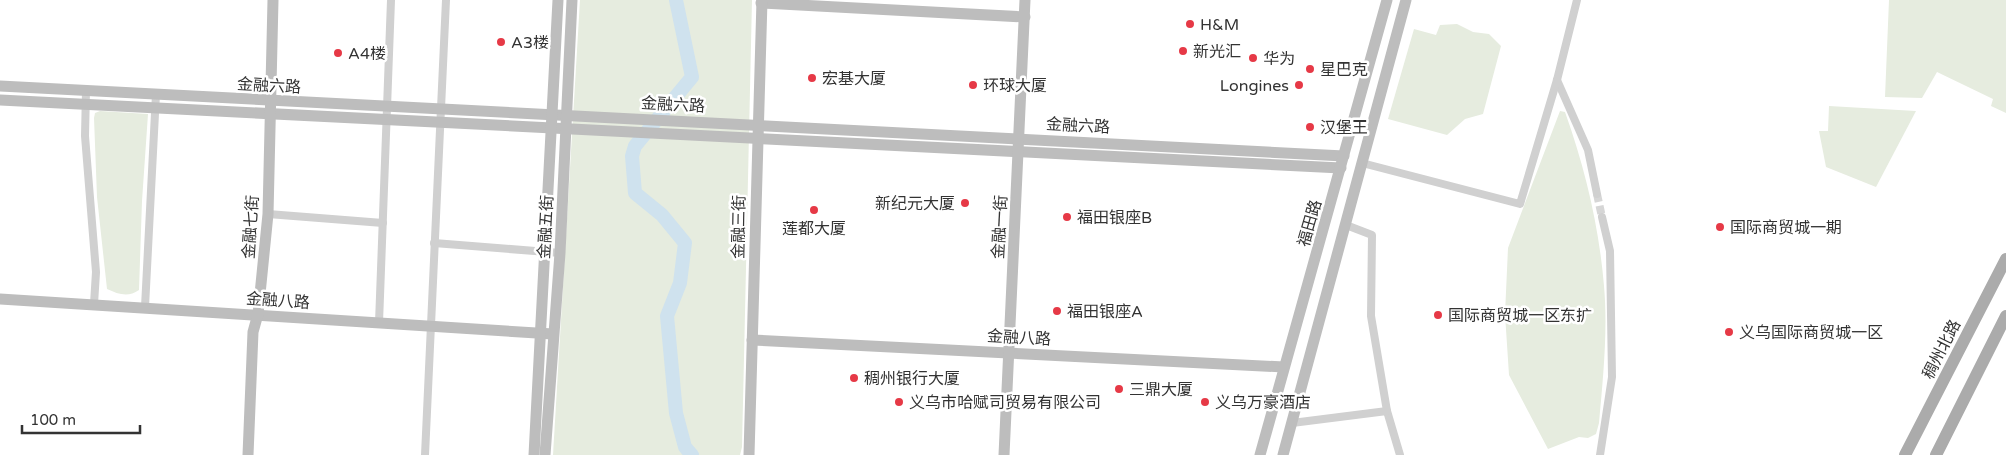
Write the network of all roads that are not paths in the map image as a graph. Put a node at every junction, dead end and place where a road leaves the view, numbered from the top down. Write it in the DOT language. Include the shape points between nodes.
graph roads {
  1 [pos="273,0"];
  2 [pos="391,0"];
  3 [pos="446,0"];
  4 [pos="558,0"];
  5 [pos="572,0"];
  6 [pos="1025,0"];
  7 [pos="1387,0"];
  8 [pos="1406,0"];
  9 [pos="1577,0"];
  10 [pos="762,1"];
  11 [pos="1025,17"];
  12 [pos="1557,80"];
  13 [pos="0,86"];
  14 [pos="86,90"];
  15 [pos="156,94"];
  16 [pos="0,100"];
  17 [pos="272,101"];
  18 [pos="86,104"];
  19 [pos="387,107"];
  20 [pos="156,108"];
  21 [pos="442,109"];
  22 [pos="270,113"];
  23 [pos="552,114"];
  24 [pos="567,115"];
  25 [pos="387,119"];
  26 [pos="441,122"];
  27 [pos="756,125"];
  28 [pos="552,128"];
  29 [pos="567,129"];
  30 [pos="756,138"];
  31 [pos="1020,138"];
  32 [pos="1019,153"];
  33 [pos="1344,156"];
  34 [pos="1362,164"];
  35 [pos="1341,168"];
  36 [pos="1598,194"];
  37 [pos="268,214"];
  38 [pos="1602,217"];
  39 [pos="383,223"];
  40 [pos="1346,225"];
  41 [pos="434,243"];
  42 [pos="546,251"];
  43 [pos="560,253"];
  44 [pos="2006,259"];
  45 [pos="0,299"];
  46 [pos="94,304"];
  47 [pos="146,307"];
  48 [pos="258,314"];
  49 [pos="2006,316"];
  50 [pos="379,323"];
  51 [pos="432,327"];
  52 [pos="547,334"];
  53 [pos="752,340"];
  54 [pos="1009,353"];
  55 [pos="1284,368"];
  56 [pos="1387,411"];
  57 [pos="1292,424"];
  58 [pos="248,455"];
  59 [pos="425,455"];
  60 [pos="534,455"];
  61 [pos="545,455"];
  62 [pos="749,455"];
  63 [pos="1004,455"];
  64 [pos="1260,455"];
  65 [pos="1283,455"];
  66 [pos="1400,455"];
  67 [pos="1600,455"];
  68 [pos="1905,455"];
  69 [pos="1936,455"];
  1 -- 17 [label="street, 金融七街"];
  2 -- 19 [label="street"];
  3 -- 21 [label="street"];
  4 -- 23 [label="street, 金融五街"];
  5 -- 24 [label="street, 金融五街"];
  6 -- 11 [label="street, 金融一街"];
  7 -- 33 [label="street, 福田路"];
  8 -- 34 [label="street"];
  9 -- 12 [label="street"];
  10 -- 11 [label="street"];
  10 -- 27 [label="street, 金融三街"];
  11 -- 31 [label="street, 金融一街"];
  12 -- 34 [label="street" via="1520,204"];
  12 -- 36 [label="street" via="1588,150"];
  13 -- 14 [label="street, 金融六路"];
  14 -- 15 [label="street, 金融六路"];
  14 -- 18 [label="street"];
  15 -- 17 [label="street, 金融六路"];
  15 -- 20 [label="street"];
  16 -- 18 [label="street, 金融六路"];
  17 -- 19 [label="street, 金融六路"];
  17 -- 22 [label="street, 金融七街"];
  18 -- 20 [label="street, 金融六路"];
  18 -- 46 [label="street" via="87,175 96,272"];
  19 -- 21 [label="street, 金融六路"];
  19 -- 25 [label="street"];
  20 -- 22 [label="street, 金融六路"];
  20 -- 47 [label="street"];
  21 -- 23 [label="street, 金融六路"];
  21 -- 26 [label="street"];
  22 -- 25 [label="street, 金融六路"];
  22 -- 37 [label="street, 金融七街"];
  23 -- 24 [label="street, 金融六路"];
  23 -- 28 [label="street, 金融五街"];
  24 -- 27 [label="street, 金融六路"];
  24 -- 29 [label="street, 金融五街"];
  25 -- 26 [label="street, 金融六路"];
  25 -- 39 [label="street"];
  26 -- 28 [label="street, 金融六路"];
  26 -- 41 [label="street"];
  27 -- 30 [label="street, 金融三街"];
  27 -- 31 [label="street, 金融六路"];
  28 -- 29 [label="street, 金融六路"];
  28 -- 42 [label="street, 金融五街"];
  29 -- 30 [label="street, 金融六路"];
  29 -- 43 [label="street, 金融五街"];
  30 -- 32 [label="street, 金融六路"];
  30 -- 53 [label="street, 金融三街"];
  31 -- 32 [label="street, 金融一街"];
  31 -- 33 [label="street, 金融六路"];
  32 -- 35 [label="street, 金融六路"];
  32 -- 54 [label="street, 金融一街"];
  33 -- 35 [label="street, 福田路"];
  34 -- 40 [label="street"];
  35 -- 55 [label="street, 福田路"];
  37 -- 39 [label="street"];
  37 -- 48 [label="street, 金融七街"];
  38 -- 67 [label="street" via="1610,251 1612,377"];
  39 -- 50 [label="street"];
  40 -- 56 [label="street" via="1372,235 1371,316"];
  40 -- 57 [label="street"];
  41 -- 42 [label="street"];
  41 -- 51 [label="street"];
  42 -- 43 [label="street"];
  42 -- 52 [label="street, 金融五街"];
  43 -- 52 [label="street, 金融五街"];
  44 -- 68 [label="main road, 稠州北路"];
  45 -- 46 [label="street, 金融八路"];
  46 -- 47 [label="street, 金融八路"];
  47 -- 48 [label="street, 金融八路"];
  48 -- 50 [label="street, 金融八路"];
  48 -- 58 [label="street, 金融七街" via="253,332"];
  49 -- 69 [label="main road"];
  50 -- 51 [label="street, 金融八路"];
  51 -- 52 [label="street, 金融八路"];
  51 -- 59 [label="street"];
  52 -- 60 [label="street, 金融五街"];
  52 -- 61 [label="street, 金融五街"];
  53 -- 54 [label="street, 金融八路"];
  53 -- 62 [label="street, 金融三街"];
  54 -- 55 [label="street, 金融八路"];
  54 -- 63 [label="street, 金融一街"];
  55 -- 64 [label="street, 福田路"];
  56 -- 57 [label="street"];
  56 -- 66 [label="street"];
  57 -- 65 [label="street"];
}
